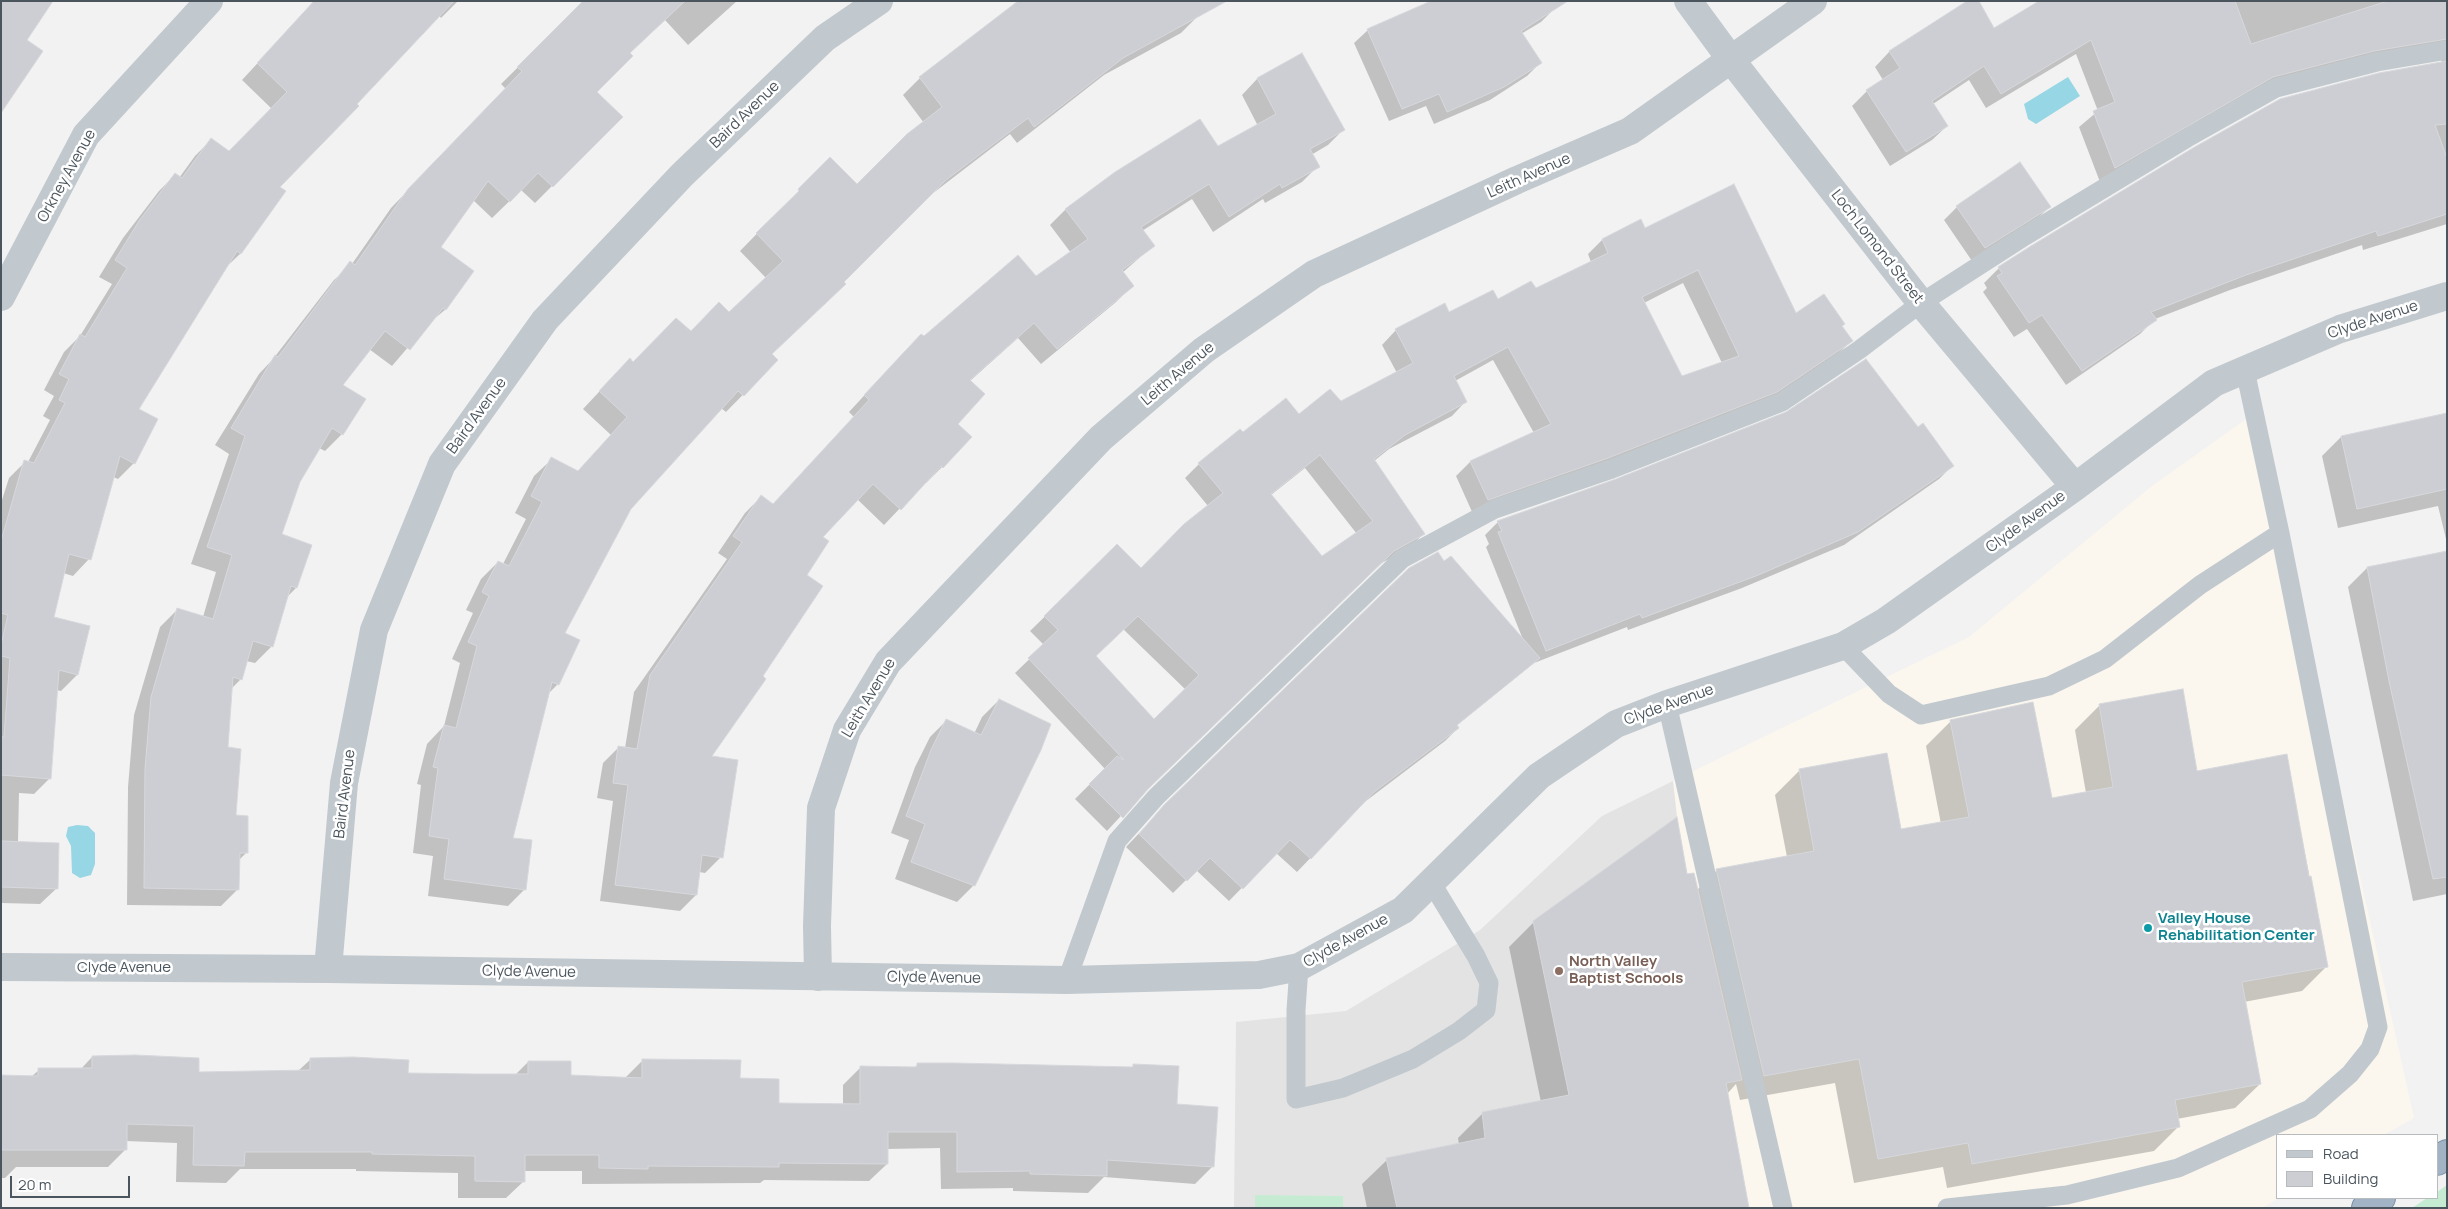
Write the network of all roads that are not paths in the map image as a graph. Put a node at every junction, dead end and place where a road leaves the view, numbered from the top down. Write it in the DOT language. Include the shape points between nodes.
graph roads {
  1 [pos="209,1"];
  2 [pos="879,1"];
  3 [pos="1688,1"];
  4 [pos="1813,1"];
  5 [pos="2447,50"];
  6 [pos="1732,61"];
  7 [pos="2447,296"];
  8 [pos="1,297"];
  9 [pos="1921,304"];
  10 [pos="2245,370"];
  11 [pos="2074,487"];
  12 [pos="2280,533"];
  13 [pos="1843,646"];
  14 [pos="1668,704"];
  15 [pos="1431,882"];
  16 [pos="1,967"];
  17 [pos="1299,967"];
  18 [pos="328,969"];
  19 [pos="818,977"];
  20 [pos="1067,980"];
  21 [pos="2380,1199"];
  22 [pos="1782,1208"];
  23 [pos="1947,1208"];
  24 [pos="2366,1208"];
  1 -- 8 [label="street, Orkney Avenue" via="86,135"];
  2 -- 18 [label="street, Baird Avenue" via="825,38 675,182 545,320 442,464 374,630 344,783"];
  3 -- 6 [label="street, Loch Lomond Street"];
  4 -- 6 [label="street, Leith Avenue"];
  5 -- 9 [label="lane" via="2377,62 2276,88 2025,236"];
  6 -- 9 [label="street, Loch Lomond Street"];
  6 -- 19 [label="street, Leith Avenue" via="1630,132 1517,180 1314,274 1204,350 1102,438 888,662 847,730 821,808"];
  7 -- 10 [label="street, Clyde Avenue" via="2340,329"];
  9 -- 11 [label="street, Loch Lomond Street"];
  9 -- 20 [label="lane" via="1782,402 1612,469 1495,509 1402,559 1156,797 1117,841"];
  10 -- 11 [label="street, Clyde Avenue" via="2214,383"];
  10 -- 12 [label="lane"];
  11 -- 13 [label="street, Clyde Avenue" via="1886,621"];
  12 -- 13 [label="lane" via="2200,585 2105,659 2049,686 1921,714 1889,694"];
  12 -- 23 [label="lane" via="2378,1027 2370,1049 2350,1074 2310,1108 2178,1168 2067,1195"];
  13 -- 14 [label="street, Clyde Avenue"];
  14 -- 15 [label="street, Clyde Avenue" via="1616,724 1539,776"];
  14 -- 22 [label="lane"];
  15 -- 17 [label="street, Clyde Avenue" via="1403,910"];
  15 -- 17 [label="lane" via="1489,982 1486,1010 1459,1031 1413,1058 1343,1088 1296,1099"];
  16 -- 18 [label="street, Clyde Avenue"];
  17 -- 20 [label="street, Clyde Avenue" via="1259,975"];
  18 -- 19 [label="street, Clyde Avenue"];
  19 -- 20 [label="street, Clyde Avenue"];
  21 -- 24 [label="highway"];
}
